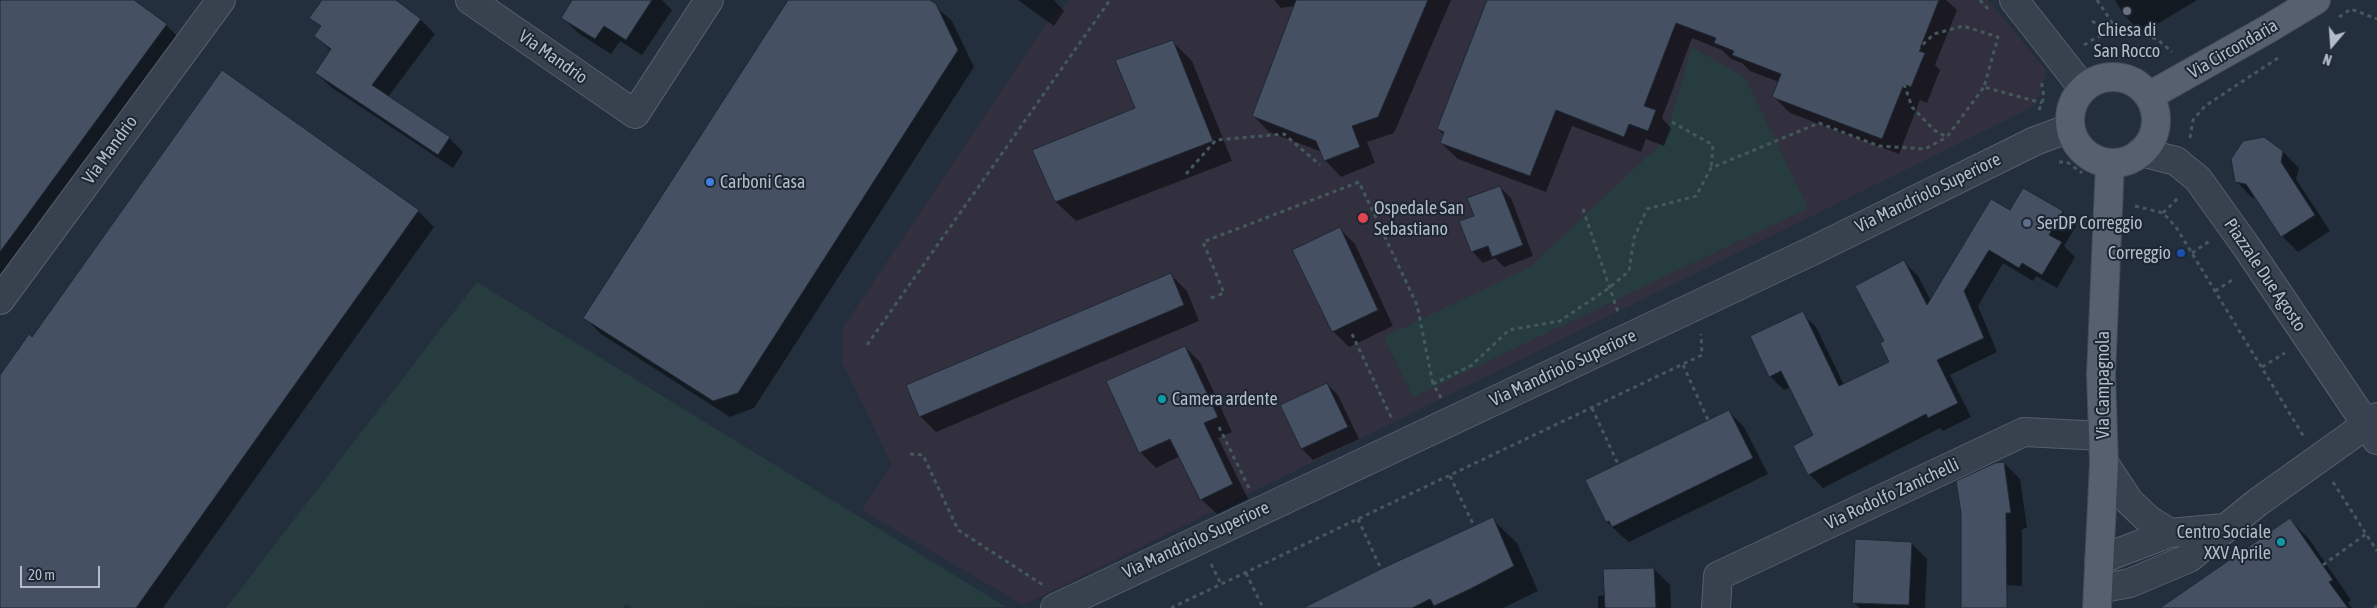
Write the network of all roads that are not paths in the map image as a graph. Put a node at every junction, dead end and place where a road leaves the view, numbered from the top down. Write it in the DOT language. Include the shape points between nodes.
graph roads {
  1 [pos="220,0"];
  2 [pos="470,0"];
  3 [pos="709,0"];
  4 [pos="2014,0"];
  5 [pos="2316,0"];
  6 [pos="2083,88"];
  7 [pos="2149,96"];
  8 [pos="2070,128"];
  9 [pos="2142,152"];
  10 [pos="2110,162"];
  11 [pos="0,300"];
  12 [pos="2373,428"];
  13 [pos="2102,436"];
  14 [pos="2104,463"];
  15 [pos="2224,528"];
  16 [pos="2170,533"];
  17 [pos="2099,560"];
  18 [pos="1050,597"];
  19 [pos="2098,598"];
  20 [pos="1716,608"];
  1 -- 11 [label="street, Via Mandrio"];
  2 -- 3 [label="street, Via Mandrio" via="636,114"];
  4 -- 6 [label="street"];
  5 -- 7 [label="main road, Via Circondaria"];
  6 -- 7 [label="main road" via="2096,80 2117,77 2135,83"];
  6 -- 8 [label="main road" via="2070,110"];
  7 -- 9 [label="main road" via="2155,108 2156,125"];
  8 -- 10 [label="main road" via="2080,149 2094,158"];
  8 -- 18 [label="street, Via Mandriolo Superiore" via="2035,141 1814,250"];
  9 -- 10 [label="main road" via="2126,161"];
  9 -- 12 [label="street, Piazzale Due Agosto" via="2176,161 2198,179"];
  10 -- 13 [label="main road, Via Campagnola" via="2101,375"];
  12 -- 15 [label="street, Piazzale Due Agosto" via="2318,459"];
  13 -- 14 [label="main road, Via Campagnola"];
  13 -- 20 [label="street, Via Rodolfo Zanichelli" via="2024,432 1718,576"];
  14 -- 16 [label="street" via="2129,501 2149,520"];
  14 -- 17 [label="main road, Via Campagnola"];
  15 -- 16 [label="street"];
  15 -- 19 [label="street, Piazzale Due Agosto" via="2189,558"];
  16 -- 17 [label="street"];
  17 -- 19 [label="main road, Via Campagnola"];
}
